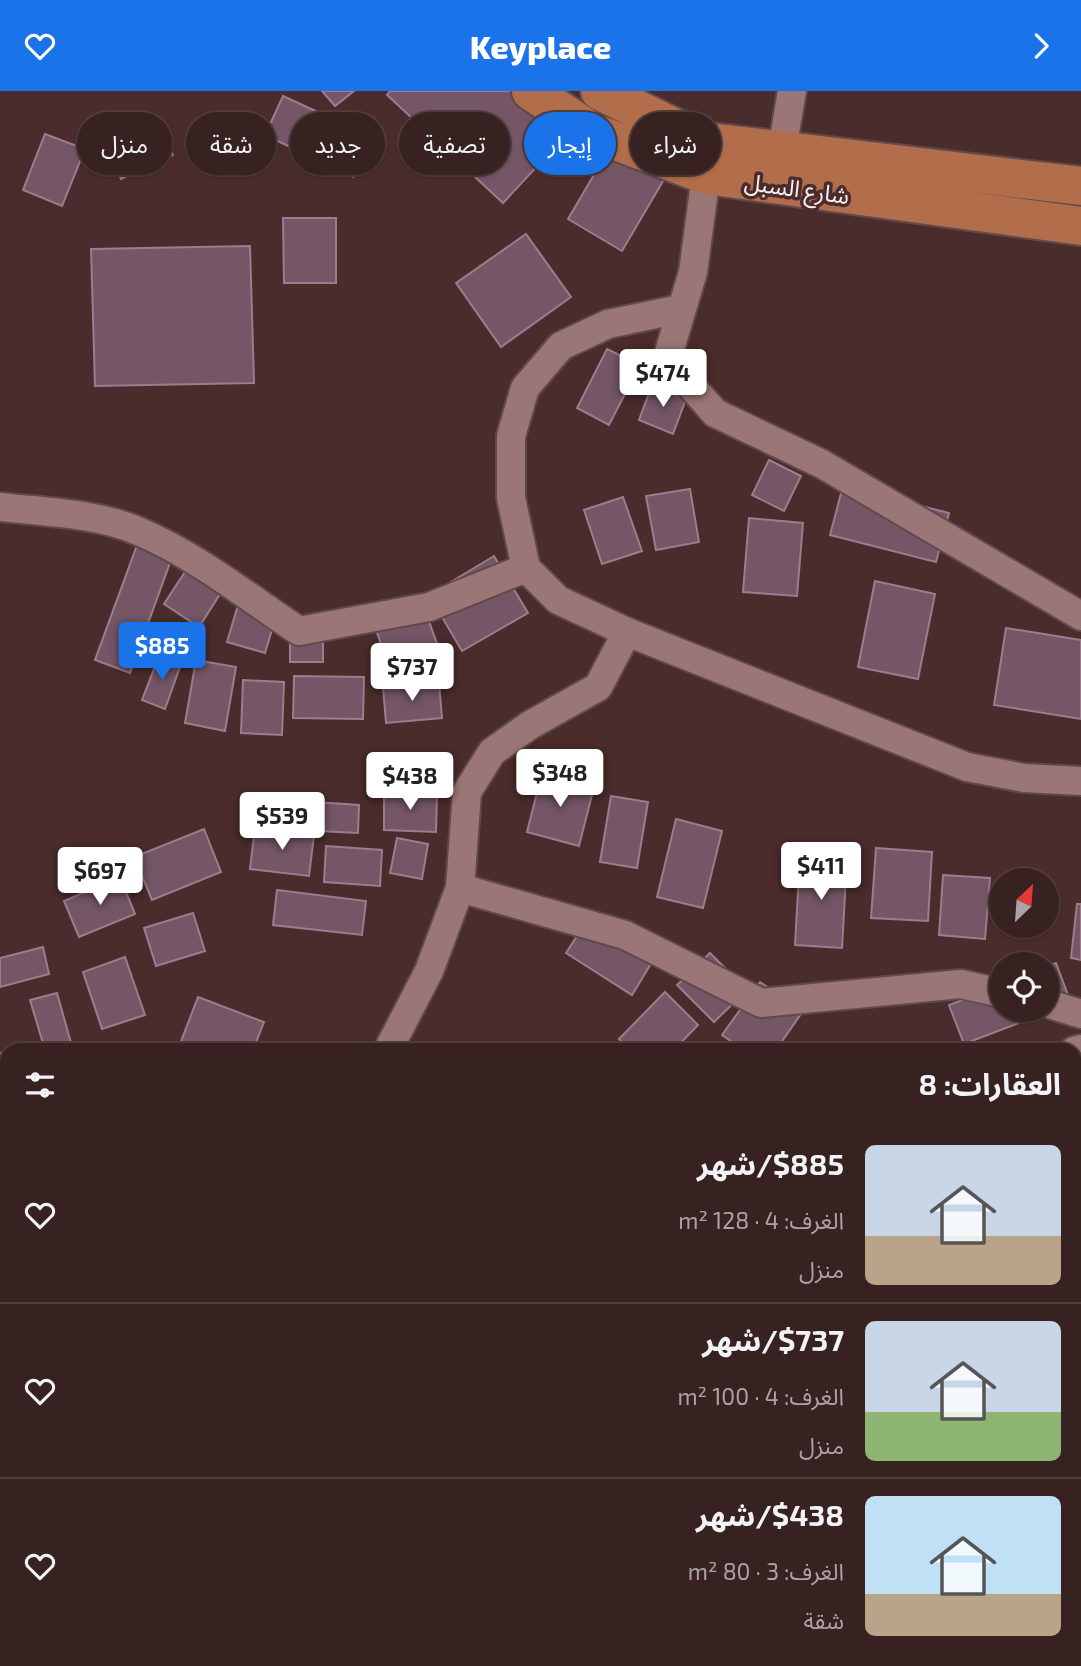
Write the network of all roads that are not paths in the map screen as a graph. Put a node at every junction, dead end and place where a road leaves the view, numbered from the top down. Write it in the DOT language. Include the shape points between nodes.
graph roads {
  1 [pos="531,91"];
  2 [pos="600,91"];
  3 [pos="792,91"];
  4 [pos="630,146"];
  5 [pos="782,151"];
  6 [pos="706,175"];
  7 [pos="1081,186"];
  8 [pos="1081,226"];
  9 [pos="680,309"];
  10 [pos="0,507"];
  11 [pos="526,568"];
  12 [pos="1081,616"];
  13 [pos="627,632"];
  14 [pos="1081,781"];
  15 [pos="460,888"];
  16 [pos="989,991"];
  17 [pos="1059,1007"];
  18 [pos="1081,1014"];
  19 [pos="392,1043"];
  1 -- 4 [label="main road, شارع السبل" via="592,132"];
  2 -- 5 [label="main road, شارع السبل" via="702,141"];
  3 -- 5 [label="street"];
  5 -- 7 [label="main road, شارع السبل"];
  6 -- 8 [label="main road, شارع السبل"];
  6 -- 9 [label="street" via="693,272"];
  9 -- 11 [label="street" via="608,324 561,346 525,388 511,436 511,498"];
  9 -- 12 [label="street" via="667,359 715,413 822,464"];
  10 -- 11 [label="street" via="75,515 136,530 225,579 299,631 429,607"];
  11 -- 13 [label="street" via="558,600"];
  13 -- 14 [label="street" via="967,767 1024,778"];
  13 -- 15 [label="street" via="598,687 492,752 467,792"];
  15 -- 16 [label="street" via="625,935 761,1003 961,985"];
  15 -- 19 [label="street" via="429,971"];
  17 -- 18 [label="street"];
}
